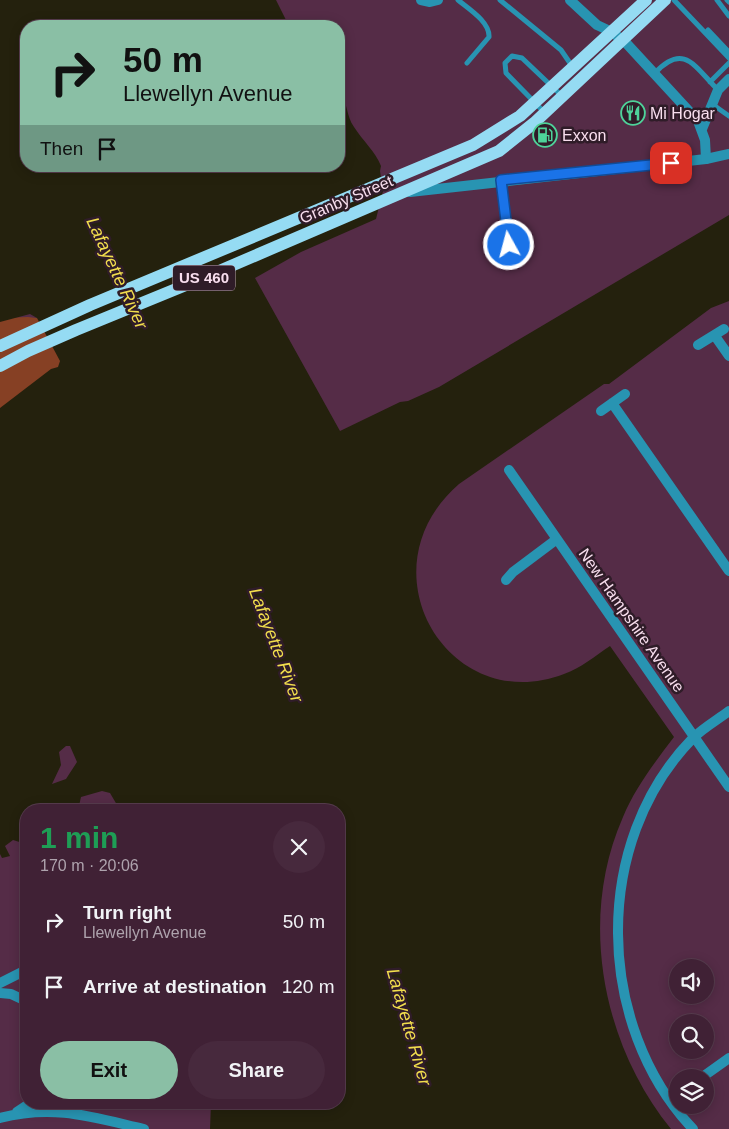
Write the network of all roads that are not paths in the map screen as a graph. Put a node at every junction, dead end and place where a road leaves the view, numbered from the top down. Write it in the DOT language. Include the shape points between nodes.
graph roads {
  1 [pos="421,0"];
  2 [pos="438,0"];
  3 [pos="458,0"];
  4 [pos="500,0"];
  5 [pos="570,0"];
  6 [pos="646,0"];
  7 [pos="665,0"];
  8 [pos="674,0"];
  9 [pos="717,0"];
  10 [pos="683,9"];
  11 [pos="729,16"];
  12 [pos="612,32"];
  13 [pos="623,40"];
  14 [pos="729,52"];
  15 [pos="729,58"];
  16 [pos="466,63"];
  17 [pos="729,63"];
  18 [pos="573,69"];
  19 [pos="655,73"];
  20 [pos="729,79"];
  21 [pos="714,86"];
  22 [pos="558,92"];
  23 [pos="535,103"];
  24 [pos="711,104"];
  25 [pos="545,113"];
  26 [pos="729,116"];
  27 [pos="702,129"];
  28 [pos="729,154"];
  29 [pos="706,159"];
  30 [pos="501,180"];
  31 [pos="404,192"];
  32 [pos="509,245"];
  33 [pos="724,329"];
  34 [pos="715,336"];
  35 [pos="698,345"];
  36 [pos="0,346"];
  37 [pos="729,356"];
  38 [pos="3,365"];
  39 [pos="625,394"];
  40 [pos="612,403"];
  41 [pos="600,411"];
  42 [pos="509,470"];
  43 [pos="557,539"];
  44 [pos="729,571"];
  45 [pos="506,580"];
  46 [pos="729,711"];
  47 [pos="694,737"];
  48 [pos="729,787"];
  49 [pos="20,973"];
  50 [pos="0,983"];
  51 [pos="0,992"];
  52 [pos="20,999"];
  53 [pos="729,1058"];
  54 [pos="714,1069"];
  55 [pos="669,1090"];
  56 [pos="22,1109"];
  57 [pos="44,1109"];
  58 [pos="64,1109"];
  59 [pos="14,1114"];
  60 [pos="684,1114"];
  61 [pos="0,1118"];
  62 [pos="144,1129"];
  63 [pos="693,1129"];
  1 -- 2 [label="street"];
  3 -- 16 [label="lane" via="486,25 489,32 489,37"];
  4 -- 18 [label="lane" via="561,50"];
  5 -- 12 [label="street" via="598,25"];
  6 -- 12 [label="main road, Granby Street / US 460"];
  7 -- 13 [label="main road, Granby Street / US 460"];
  8 -- 10 [label="lane"];
  9 -- 11 [label="lane"];
  10 -- 14 [label="lane" via="691,13"];
  10 -- 15 [label="lane"];
  12 -- 13 [label="street"];
  12 -- 18 [label="main road, Granby Street / US 460"];
  13 -- 19 [label="street"];
  13 -- 22 [label="main road, Granby Street / US 460"];
  17 -- 21 [label="lane"];
  18 -- 22 [label="main road, Granby Street / US 460"];
  19 -- 21 [label="lane" via="675,57 684,59"];
  19 -- 27 [label="street"];
  20 -- 21 [label="street"];
  21 -- 24 [label="street"];
  22 -- 23 [label="main road, Granby Street / US 460"];
  22 -- 23 [label="lane" via="522,58 512,56 505,63 506,72"];
  22 -- 25 [label="main road, Granby Street / US 460"];
  23 -- 25 [label="lane"];
  23 -- 36 [label="main road, Granby Street / US 460" via="503,128 473,145 90,305"];
  24 -- 26 [label="lane"];
  24 -- 27 [label="street"];
  25 -- 31 [label="main road, Granby Street / US 460" via="499,150"];
  27 -- 29 [label="street"];
  28 -- 29 [label="street"];
  29 -- 30 [label="street"];
  30 -- 31 [label="street"];
  30 -- 32 [label="lane"];
  31 -- 38 [label="main road, Granby Street / US 460" via="76,330"];
  33 -- 34 [label="street"];
  34 -- 35 [label="street"];
  34 -- 37 [label="street"];
  39 -- 40 [label="street"];
  40 -- 41 [label="street"];
  40 -- 44 [label="street"];
  42 -- 43 [label="street, New Hampshire Avenue"];
  43 -- 45 [label="street"];
  43 -- 47 [label="street, New Hampshire Avenue"];
  46 -- 47 [label="street"];
  47 -- 48 [label="street, New Hampshire Avenue"];
  47 -- 55 [label="street" via="669,768 642,817 625,867 618,927 621,976 633,1028 643,1053"];
  49 -- 50 [label="street"];
  51 -- 52 [label="street"];
  53 -- 54 [label="street"];
  56 -- 59 [label="street"];
  57 -- 59 [label="street"];
  58 -- 62 [label="street"];
  59 -- 61 [label="street"];
  60 -- 63 [label="street"];
}
